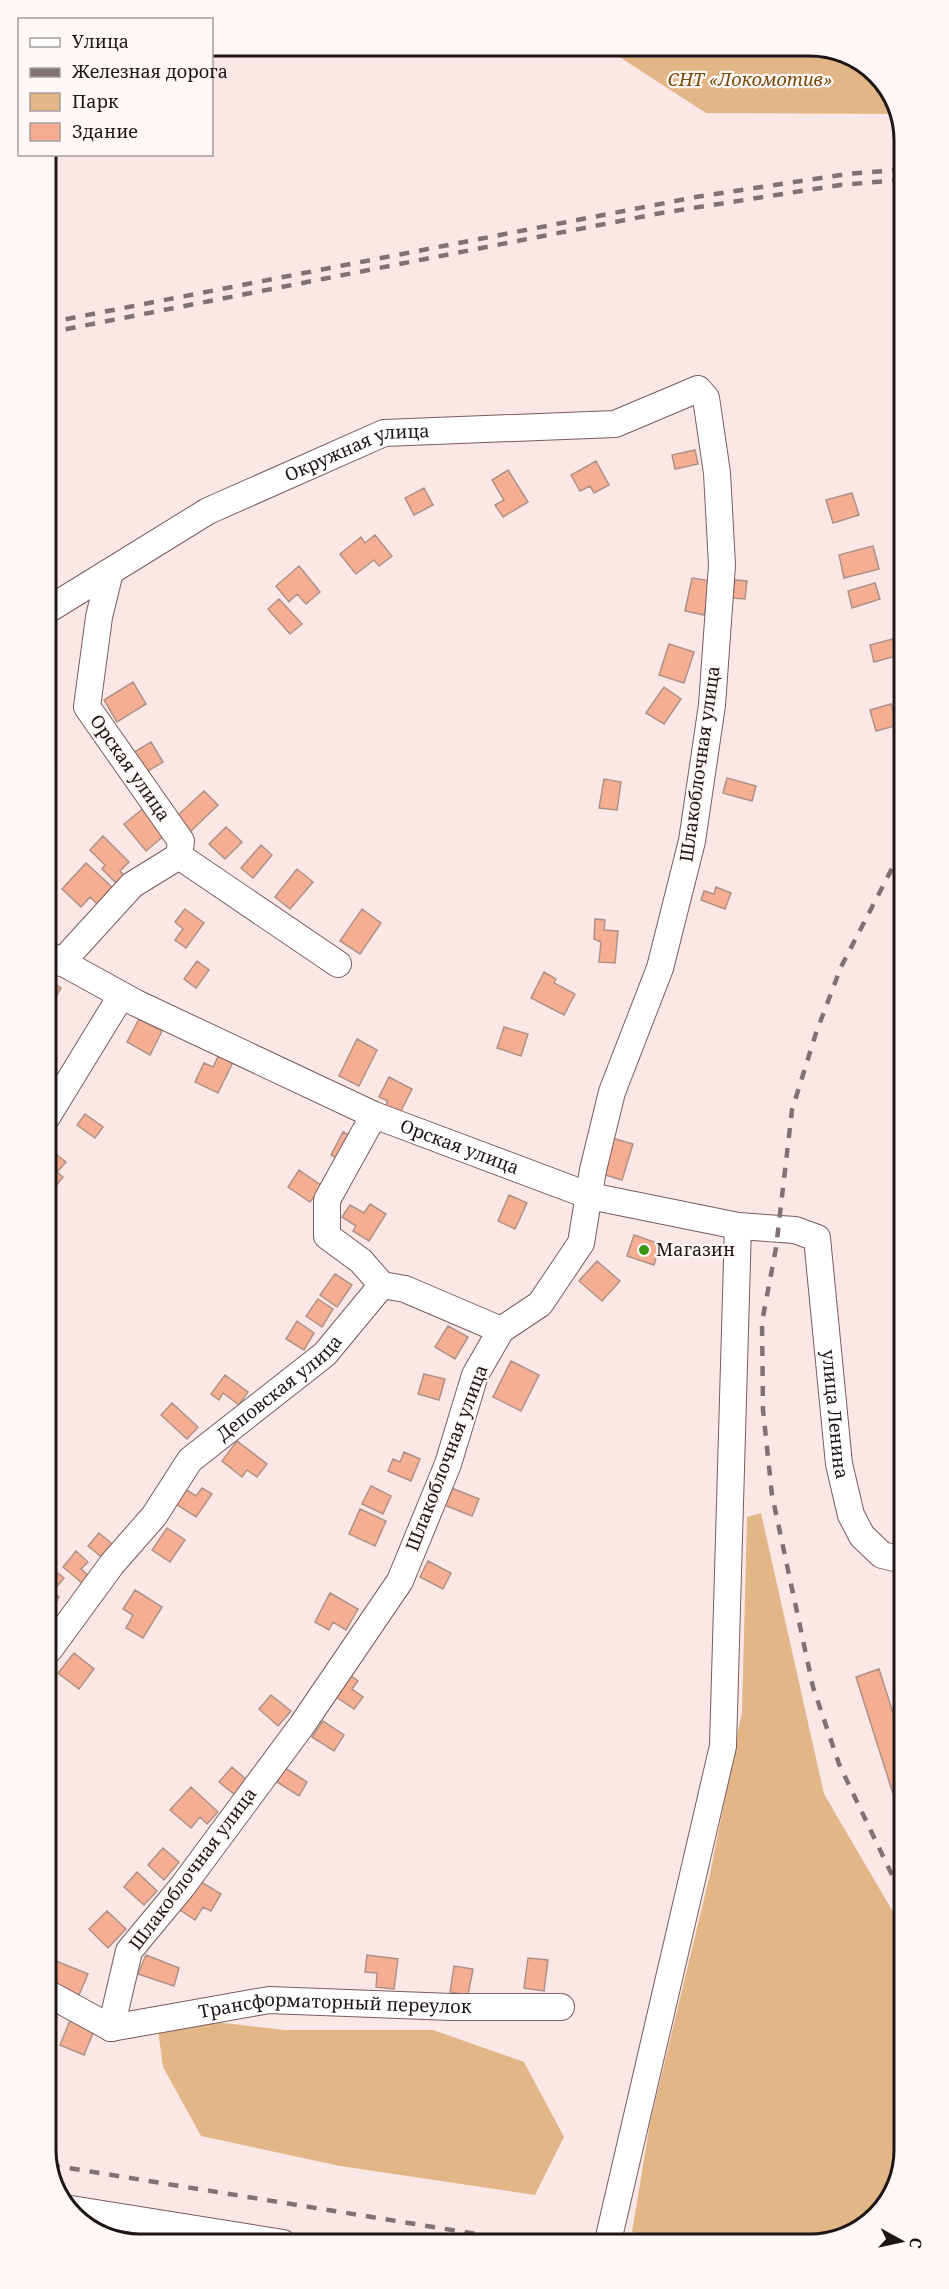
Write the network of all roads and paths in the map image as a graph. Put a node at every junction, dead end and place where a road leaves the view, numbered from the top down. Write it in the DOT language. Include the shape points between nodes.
graph roads {
  1 [pos="698,389"];
  2 [pos="110,572"];
  3 [pos="56,605"];
  4 [pos="179,856"];
  5 [pos="56,957"];
  6 [pos="56,960"];
  7 [pos="338,964"];
  8 [pos="121,996"];
  9 [pos="56,1103"];
  10 [pos="374,1115"];
  11 [pos="590,1196"];
  12 [pos="738,1226"];
  13 [pos="817,1238"];
  14 [pos="382,1285"];
  15 [pos="501,1330"];
  16 [pos="894,1558"];
  17 [pos="56,1640"];
  18 [pos="56,1997"];
  19 [pos="561,2007"];
  20 [pos="111,2028"];
  21 [pos="82,2211"];
  22 [pos="221,2233"];
  23 [pos="610,2234"];
  1 -- 2 [label="street, Окружная улица" via="615,424 384,433 208,511"];
  1 -- 11 [label="street, Шлакоблочная улица" via="706,398 717,473 722,565 712,705 692,841 660,968 612,1092"];
  2 -- 3 [label="street, Окружная улица"];
  2 -- 4 [label="street, Орская улица" via="99,617 87,707 181,841"];
  4 -- 5 [label="street, Орская улица" via="132,885"];
  4 -- 7 [label="street"];
  6 -- 8 [label="street, Орская улица"];
  8 -- 9 [label="street"];
  8 -- 10 [label="street, Орская улица"];
  10 -- 11 [label="street, Орская улица"];
  10 -- 14 [label="street" via="327,1200 327,1236 361,1261"];
  11 -- 12 [label="street, Орская улица"];
  11 -- 15 [label="street, Шлакоблочная улица" via="576,1252 540,1304"];
  12 -- 13 [label="street, Орская улица" via="795,1230"];
  12 -- 23 [label="street" via="723,1746"];
  13 -- 16 [label="street, улица Ленина" via="839,1464 851,1515 862,1536 882,1555"];
  14 -- 15 [label="street" via="405,1289"];
  14 -- 17 [label="street, Деповская улица" via="325,1354 190,1460 154,1516 112,1564"];
  15 -- 20 [label="street, Шлакоблочная улица" via="475,1375 448,1464 400,1581 302,1725 182,1887 129,1951"];
  18 -- 20 [label="street"];
  19 -- 20 [label="street, Трансформаторный переулок" via="269,2000"];
  21 -- 22 [label="street"];
}
